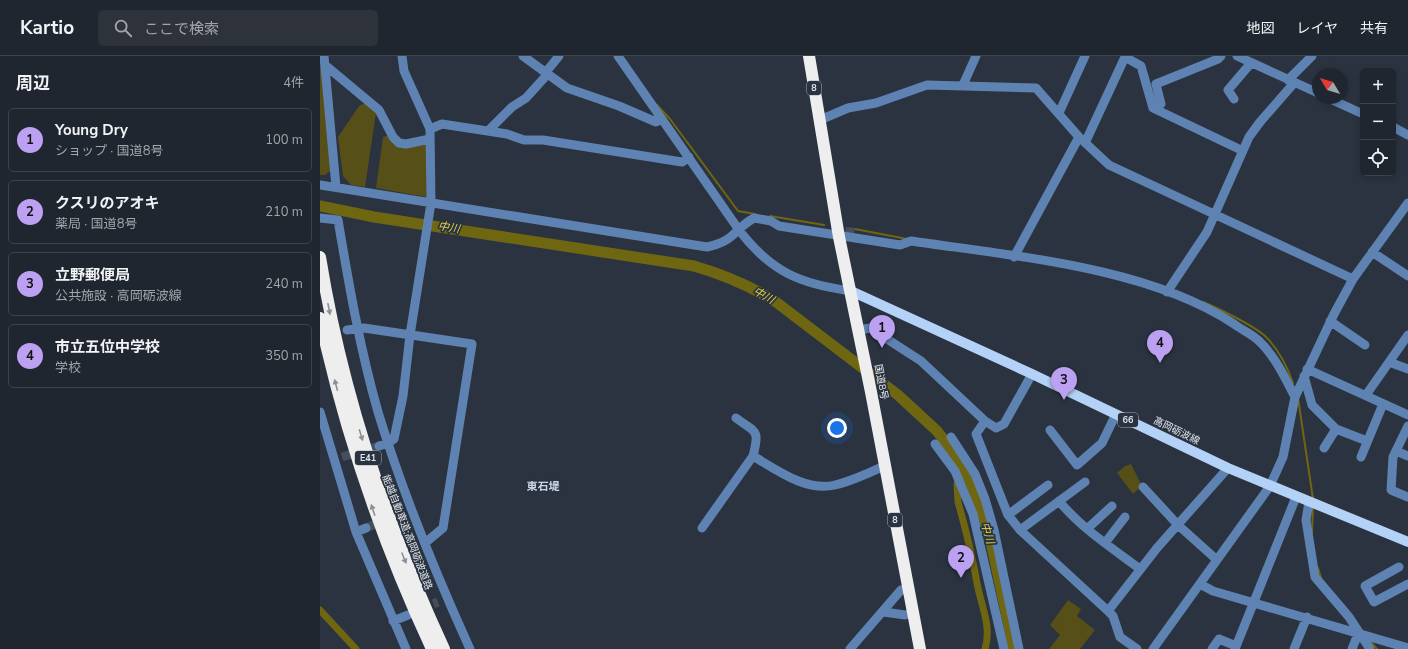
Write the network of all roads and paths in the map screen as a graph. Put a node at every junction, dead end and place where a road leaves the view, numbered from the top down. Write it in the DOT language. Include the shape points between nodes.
graph roads {
  1 [pos="402,56"];
  2 [pos="523,56"];
  3 [pos="559,56"];
  4 [pos="618,56"];
  5 [pos="809,56"];
  6 [pos="815,56"];
  7 [pos="976,56"];
  8 [pos="1085,56"];
  9 [pos="1221,56"];
  10 [pos="1237,56"];
  11 [pos="1312,56"];
  12 [pos="324,60"];
  13 [pos="1251,63"];
  14 [pos="546,72"];
  15 [pos="1291,81"];
  16 [pos="963,85"];
  17 [pos="1312,90"];
  18 [pos="1234,99"];
  19 [pos="1161,104"];
  20 [pos="1341,104"];
  21 [pos="1059,113"];
  22 [pos="1360,113"];
  23 [pos="662,119"];
  24 [pos="820,120"];
  25 [pos="430,129"];
  26 [pos="1396,129"];
  27 [pos="488,131"];
  28 [pos="1408,135"];
  29 [pos="430,139"];
  30 [pos="1082,140"];
  31 [pos="1239,149"];
  32 [pos="689,158"];
  33 [pos="320,185"];
  34 [pos="336,187"];
  35 [pos="431,203"];
  36 [pos="1408,203"];
  37 [pos="1215,215"];
  38 [pos="320,218"];
  39 [pos="771,221"];
  40 [pos="823,228"];
  41 [pos="739,230"];
  42 [pos="858,233"];
  43 [pos="839,237"];
  44 [pos="911,241"];
  45 [pos="1372,252"];
  46 [pos="320,257"];
  47 [pos="1014,257"];
  48 [pos="1408,276"];
  49 [pos="1353,279"];
  50 [pos="851,291"];
  51 [pos="1167,292"];
  52 [pos="320,318"];
  53 [pos="1330,321"];
  54 [pos="320,327"];
  55 [pos="357,328"];
  56 [pos="347,330"];
  57 [pos="859,330"];
  58 [pos="410,335"];
  59 [pos="1408,335"];
  60 [pos="1365,345"];
  61 [pos="1389,362"];
  62 [pos="331,367"];
  63 [pos="1408,369"];
  64 [pos="1306,373"];
  65 [pos="1032,374"];
  66 [pos="1366,395"];
  67 [pos="1295,397"];
  68 [pos="1383,404"];
  69 [pos="320,412"];
  70 [pos="1116,414"];
  71 [pos="1408,415"];
  72 [pos="736,418"];
  73 [pos="985,421"];
  74 [pos="1408,426"];
  75 [pos="1336,429"];
  76 [pos="1050,430"];
  77 [pos="951,437"];
  78 [pos="1367,441"];
  79 [pos="388,443"];
  80 [pos="935,444"];
  81 [pos="379,446"];
  82 [pos="1324,448"];
  83 [pos="1396,451"];
  84 [pos="753,456"];
  85 [pos="1408,456"];
  86 [pos="1361,458"];
  87 [pos="884,466"];
  88 [pos="1228,468"];
  89 [pos="1085,482"];
  90 [pos="1048,485"];
  91 [pos="1270,486"];
  92 [pos="1143,487"];
  93 [pos="1408,496"];
  94 [pos="1296,497"];
  95 [pos="1059,501"];
  96 [pos="1309,502"];
  97 [pos="1112,506"];
  98 [pos="410,509"];
  99 [pos="401,513"];
  100 [pos="1008,515"];
  101 [pos="1125,516"];
  102 [pos="1178,525"];
  103 [pos="366,528"];
  104 [pos="702,528"];
  105 [pos="1087,529"];
  106 [pos="1020,530"];
  107 [pos="356,532"];
  108 [pos="1407,540"];
  109 [pos="425,543"];
  110 [pos="1105,543"];
  111 [pos="1217,560"];
  112 [pos="1399,567"];
  113 [pos="1140,569"];
  114 [pos="1200,584"];
  115 [pos="1408,584"];
  116 [pos="909,589"];
  117 [pos="447,598"];
  118 [pos="438,602"];
  119 [pos="1254,602"];
  120 [pos="1108,611"];
  121 [pos="884,612"];
  122 [pos="913,613"];
  123 [pos="408,615"];
  124 [pos="1307,617"];
  125 [pos="393,621"];
  126 [pos="1360,634"];
  127 [pos="1236,648"];
  128 [pos="1408,648"];
  129 [pos="406,649"];
  130 [pos="432,649"];
  131 [pos="444,649"];
  132 [pos="470,649"];
  133 [pos="850,649"];
  134 [pos="920,649"];
  135 [pos="1004,649"];
  136 [pos="1019,649"];
  137 [pos="1137,649"];
  138 [pos="1153,649"];
  139 [pos="1212,649"];
  140 [pos="1294,649"];
  141 [pos="1352,649"];
  142 [pos="1370,649"];
  1 -- 25 [label="street" via="404,71"];
  2 -- 14 [label="street"];
  3 -- 14 [label="street"];
  4 -- 23 [label="street"];
  5 -- 24 [label="highway, 国道8号 / 8"];
  6 -- 24 [label="highway, 国道8号 / 8"];
  7 -- 16 [label="street"];
  8 -- 21 [label="street"];
  9 -- 19 [label="street" via="1156,84"];
  10 -- 13 [label="street"];
  11 -- 15 [label="street"];
  12 -- 29 [label="street" via="379,110 393,137 399,143"];
  12 -- 34 [label="street"];
  13 -- 15 [label="street"];
  13 -- 18 [label="street" via="1228,90"];
  14 -- 23 [label="street" via="567,88 592,99 619,106 656,122"];
  14 -- 27 [label="street" via="545,77 526,98 512,107"];
  15 -- 17 [label="street"];
  15 -- 37 [label="street" via="1249,137"];
  16 -- 21 [label="street" via="1036,88"];
  16 -- 24 [label="street" via="927,84 876,103 848,108"];
  20 -- 22 [label="street"];
  21 -- 30 [label="street"];
  23 -- 32 [label="street"];
  24 -- 43 [label="highway, 国道8号 / 8"];
  25 -- 27 [label="street" via="442,124"];
  25 -- 29 [label="street"];
  26 -- 28 [label="street"];
  27 -- 32 [label="street" via="524,140 543,140 682,162"];
  29 -- 35 [label="street"];
  30 -- 31 [label="street" via="1124,57 1141,66 1153,108"];
  30 -- 37 [label="street" via="1109,165"];
  30 -- 47 [label="street"];
  32 -- 41 [label="street"];
  33 -- 34 [label="street"];
  34 -- 35 [label="street"];
  35 -- 41 [label="street" via="707,247 725,242"];
  35 -- 58 [label="street"];
  36 -- 45 [label="street"];
  37 -- 49 [label="street"];
  37 -- 51 [label="street" via="1207,232"];
  38 -- 55 [label="street" via="338,220"];
  39 -- 40 [label="street"];
  39 -- 41 [label="street" via="754,218"];
  39 -- 43 [label="street" via="779,226"];
  41 -- 50 [label="street" via="760,254 792,277 821,286"];
  42 -- 44 [label="street"];
  43 -- 44 [label="street" via="900,245"];
  43 -- 50 [label="highway, 国道8号 / 8"];
  44 -- 47 [label="street"];
  45 -- 48 [label="street"];
  45 -- 49 [label="street"];
  46 -- 131 [label="highway, 能越自動車道;高岡砺波道路 / E41, one-way" via="341,362 368,458 403,556"];
  47 -- 51 [label="street" via="1122,276"];
  49 -- 53 [label="street"];
  50 -- 57 [label="highway, 国道8号 / 8"];
  50 -- 65 [label="main road, 高岡砺波線 / 66"];
  51 -- 67 [label="street" via="1214,311 1259,340 1279,367"];
  52 -- 62 [label="highway, E41"];
  53 -- 60 [label="street"];
  53 -- 64 [label="street"];
  54 -- 62 [label="highway"];
  55 -- 56 [label="street"];
  55 -- 58 [label="street"];
  55 -- 79 [label="street"];
  57 -- 73 [label="street" via="870,328 921,361"];
  57 -- 87 [label="highway, 国道8号 / 8"];
  58 -- 79 [label="street" via="403,396 394,439"];
  58 -- 109 [label="street" via="472,344 443,528"];
  59 -- 61 [label="street"];
  61 -- 63 [label="street"];
  61 -- 66 [label="street"];
  130 -- 62 [label="highway, E41, one-way" via="374,513"];
  64 -- 66 [label="street"];
  64 -- 67 [label="street"];
  64 -- 75 [label="street" via="1312,404"];
  65 -- 70 [label="main road, 高岡砺波線 / 66"];
  65 -- 73 [label="street" via="1004,424 996,428"];
  66 -- 68 [label="street"];
  67 -- 91 [label="street" via="1283,457"];
  68 -- 71 [label="street"];
  68 -- 78 [label="street"];
  69 -- 107 [label="street" via="338,458"];
  70 -- 76 [label="street" via="1102,443 1077,465"];
  70 -- 88 [label="main road, 高岡砺波線 / 66"];
  72 -- 84 [label="street" via="755,432 757,437"];
  73 -- 100 [label="street" via="976,434"];
  74 -- 83 [label="street"];
  75 -- 78 [label="street"];
  75 -- 82 [label="street"];
  77 -- 136 [label="street" via="975,474 985,499"];
  78 -- 86 [label="street"];
  79 -- 81 [label="street"];
  79 -- 98 [label="street"];
  80 -- 135 [label="street" via="955,471 973,514"];
  83 -- 85 [label="street"];
  83 -- 93 [label="street" via="1393,457 1392,490"];
  84 -- 87 [label="street" via="794,480 817,484 834,485"];
  84 -- 104 [label="street"];
  87 -- 116 [label="highway, 国道8号 / 8"];
  88 -- 91 [label="main road, 高岡砺波線 / 66"];
  88 -- 102 [label="street"];
  89 -- 95 [label="street"];
  90 -- 100 [label="street"];
  91 -- 94 [label="main road, 高岡砺波線 / 66"];
  91 -- 111 [label="street"];
  92 -- 102 [label="street"];
  94 -- 96 [label="main road, 高岡砺波線 / 66"];
  94 -- 119 [label="street"];
  95 -- 105 [label="street"];
  95 -- 106 [label="street"];
  96 -- 108 [label="main road, 高岡砺波線 / 66"];
  96 -- 126 [label="street" via="1306,520 1315,577"];
  97 -- 105 [label="street"];
  98 -- 99 [label="street"];
  98 -- 109 [label="street"];
  100 -- 106 [label="street"];
  101 -- 110 [label="street"];
  102 -- 111 [label="street"];
  102 -- 113 [label="street"];
  103 -- 107 [label="street"];
  105 -- 110 [label="street"];
  106 -- 120 [label="street"];
  107 -- 125 [label="street"];
  109 -- 117 [label="street"];
  110 -- 113 [label="street"];
  111 -- 114 [label="street"];
  112 -- 115 [label="street" via="1365,586 1374,602"];
  113 -- 120 [label="street"];
  114 -- 119 [label="street" via="1213,591"];
  114 -- 138 [label="street"];
  116 -- 121 [label="street" via="901,590"];
  116 -- 122 [label="highway, 国道8号 / 8"];
  117 -- 118 [label="street"];
  117 -- 132 [label="street"];
  119 -- 124 [label="street"];
  119 -- 127 [label="street"];
  120 -- 137 [label="street" via="1113,616 1120,637"];
  121 -- 122 [label="street" via="906,615"];
  121 -- 133 [label="street"];
  122 -- 134 [label="highway, 国道8号 / 8"];
  123 -- 125 [label="street"];
  124 -- 126 [label="street"];
  124 -- 140 [label="street"];
  125 -- 129 [label="street"];
  126 -- 128 [label="street"];
  126 -- 141 [label="street"];
  126 -- 142 [label="street"];
  127 -- 139 [label="street" via="1219,639"];
}
